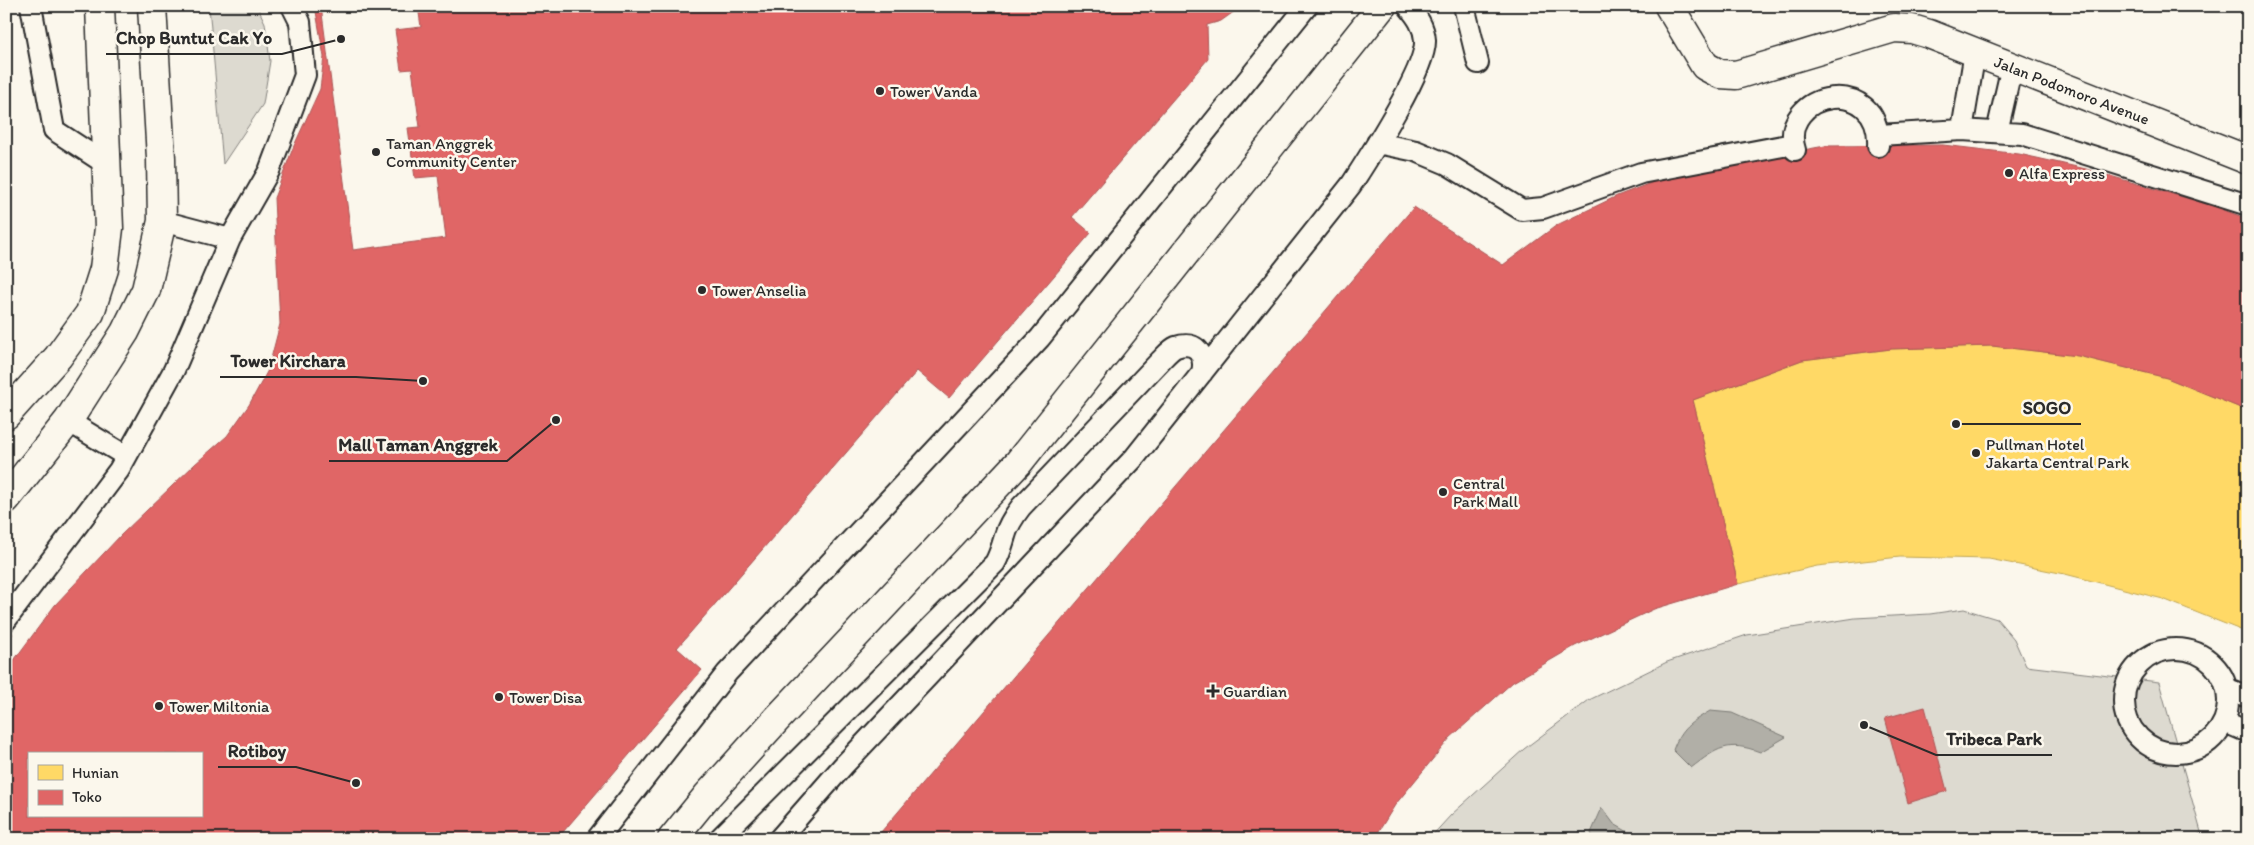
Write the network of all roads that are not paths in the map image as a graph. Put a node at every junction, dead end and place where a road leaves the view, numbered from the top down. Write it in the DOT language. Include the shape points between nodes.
graph roads {
  1 [pos="31,6"];
  2 [pos="100,6"];
  3 [pos="152,6"];
  4 [pos="292,6"];
  5 [pos="1307,6"];
  6 [pos="1382,6"];
  7 [pos="1408,6"];
  8 [pos="1464,6"];
  9 [pos="1670,6"];
  10 [pos="1975,52"];
  11 [pos="1478,64"];
  12 [pos="2012,66"];
  13 [pos="1962,130"];
  14 [pos="1997,132"];
  15 [pos="1377,143"];
  16 [pos="2248,160"];
  17 [pos="106,164"];
  18 [pos="2248,204"];
  19 [pos="162,220"];
  20 [pos="230,239"];
  21 [pos="1202,373"];
  22 [pos="6,415"];
  23 [pos="68,421"];
  24 [pos="126,456"];
  25 [pos="6,499"];
  26 [pos="1002,552"];
  27 [pos="1038,559"];
  28 [pos="6,620"];
  29 [pos="2228,689"];
  30 [pos="2248,697"];
  31 [pos="2225,722"];
  32 [pos="2248,732"];
  33 [pos="596,839"];
  34 [pos="672,839"];
  35 [pos="719,839"];
  36 [pos="779,839"];
  1 -- 17 [label="lane" via="54,130"];
  2 -- 17 [label="street"];
  3 -- 19 [label="street"];
  4 -- 20 [label="lane" via="300,22 305,75 270,171"];
  5 -- 33 [label="lane" via="1040,338 727,674"];
  6 -- 34 [label="street" via="1019,462 770,727"];
  7 -- 15 [label="lane" via="1420,21 1425,40 1422,59"];
  8 -- 11 [label="lane"];
  9 -- 10 [label="street, Jalan Podomoro Avenue" via="1705,66 1720,74 1736,75 1894,28 1929,34"];
  10 -- 12 [label="street, Jalan Podomoro Avenue"];
  10 -- 13 [label="lane"];
  12 -- 14 [label="lane"];
  12 -- 16 [label="street, Jalan Podomoro Avenue"];
  13 -- 14 [label="lane"];
  13 -- 15 [label="lane" via="1878,140 1874,120 1866,108 1854,100 1832,97 1811,104 1801,115 1794,129 1794,147 1641,173 1543,208 1522,210 1447,164 1416,151"];
  14 -- 18 [label="lane" via="2022,134"];
  15 -- 21 [label="lane" via="1351,185"];
  17 -- 22 [label="street" via="108,236 104,269 90,313 58,357"];
  19 -- 20 [label="lane"];
  19 -- 23 [label="street" via="146,290 125,332"];
  20 -- 24 [label="lane" via="174,370"];
  21 -- 26 [label="lane" via="1202,354 1187,345 1175,348 1161,360 1021,508 1008,528"];
  21 -- 27 [label="lane" via="1135,457"];
  23 -- 24 [label="lane"];
  23 -- 25 [label="street"];
  24 -- 28 [label="lane" via="119,470"];
  26 -- 27 [label="lane" via="1018,559"];
  26 -- 35 [label="lane" via="995,563"];
  27 -- 36 [label="lane" via="843,766"];
  29 -- 30 [label="lane"];
  29 -- 31 [label="lane" via="2229,706"];
  29 -- 31 [label="lane" via="2210,661 2196,652 2163,650 2135,668 2126,684 2123,702 2127,719 2136,735 2150,747 2166,753 2185,753 2202,747 2216,736"];
  31 -- 32 [label="lane"];
}
